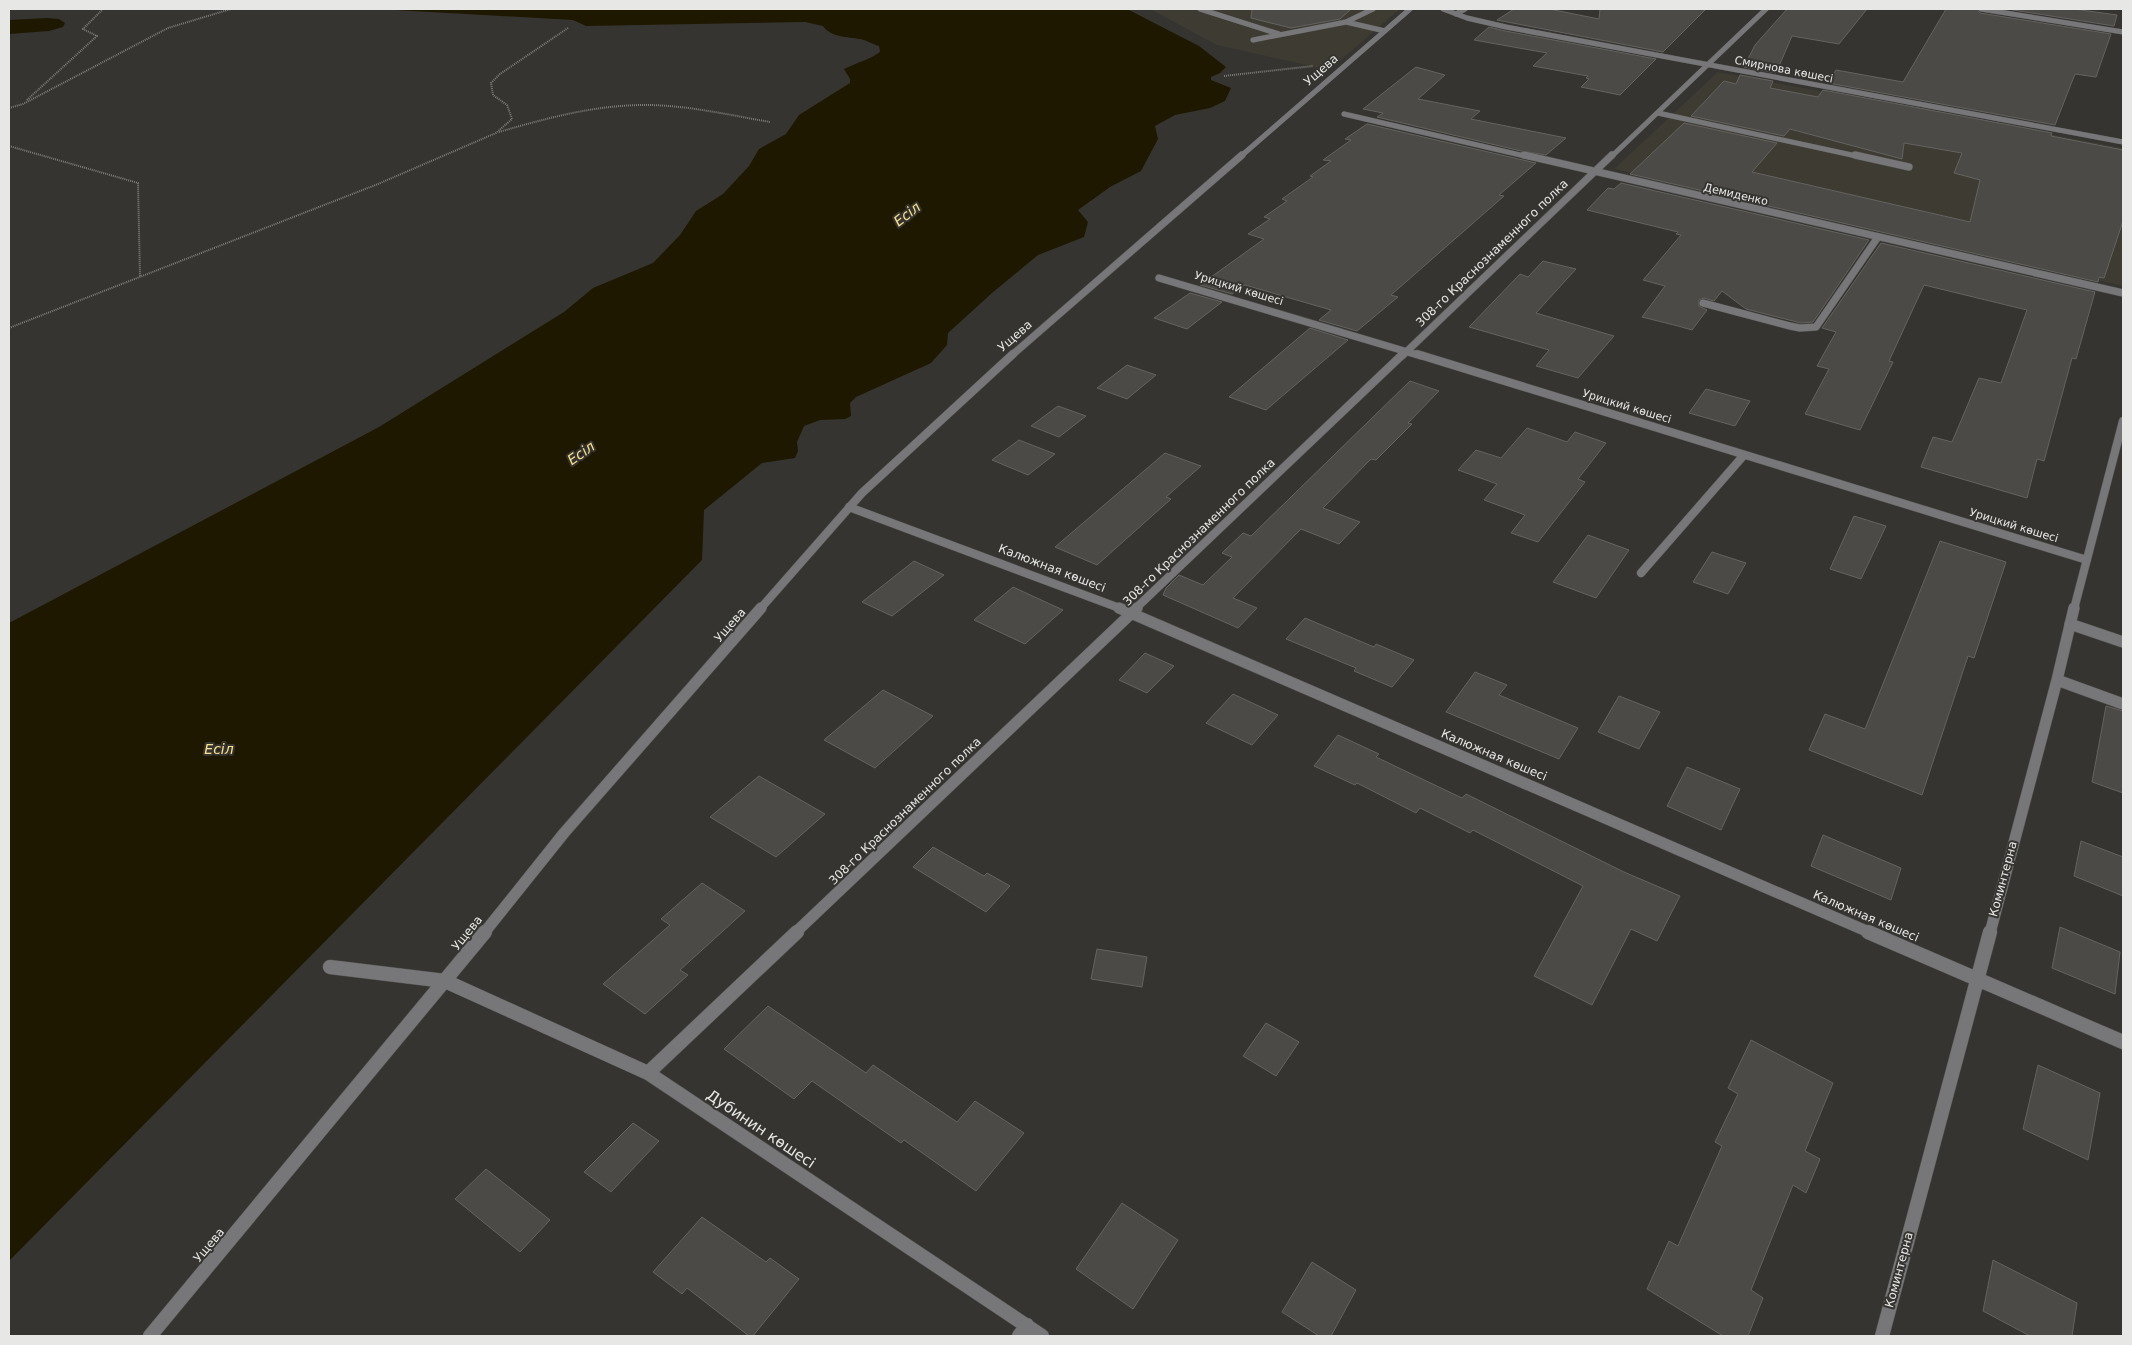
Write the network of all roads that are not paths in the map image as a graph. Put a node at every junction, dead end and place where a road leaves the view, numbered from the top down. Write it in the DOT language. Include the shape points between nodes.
graph roads {
  1 [pos="1200,9"];
  2 [pos="1373,9"];
  3 [pos="1410,9"];
  4 [pos="1443,9"];
  5 [pos="1465,9"];
  6 [pos="1766,9"];
  7 [pos="1981,9"];
  8 [pos="1456,14"];
  9 [pos="1346,22"];
  10 [pos="1385,31"];
  11 [pos="2123,32"];
  12 [pos="1283,35"];
  13 [pos="1252,40"];
  14 [pos="1708,65"];
  15 [pos="1658,113"];
  16 [pos="1344,114"];
  17 [pos="2123,142"];
  18 [pos="1909,167"];
  19 [pos="1595,172"];
  20 [pos="1878,237"];
  21 [pos="1160,278"];
  22 [pos="2123,294"];
  23 [pos="1703,303"];
  24 [pos="1406,351"];
  25 [pos="2123,421"];
  26 [pos="1744,455"];
  27 [pos="849,507"];
  28 [pos="2087,560"];
  29 [pos="1641,572"];
  30 [pos="1132,613"];
  31 [pos="2070,624"];
  32 [pos="2123,642"];
  33 [pos="2057,680"];
  34 [pos="2123,704"];
  35 [pos="330,967"];
  36 [pos="1976,978"];
  37 [pos="445,981"];
  38 [pos="2123,1042"];
  39 [pos="648,1073"];
  40 [pos="1023,1331"];
  41 [pos="150,1336"];
  42 [pos="1042,1336"];
  43 [pos="1882,1336"];
  1 -- 12 [label="street"];
  2 -- 9 [label="street"];
  3 -- 10 [label="street, Ущева"];
  4 -- 8 [label="street, Смирнова көшесі"];
  5 -- 8 [label="street"];
  6 -- 14 [label="street, 308-го Краснознаменного полка"];
  7 -- 11 [label="street"];
  8 -- 14 [label="street, Смирнова көшесі" via="1506,27"];
  9 -- 10 [label="street"];
  9 -- 12 [label="street"];
  10 -- 27 [label="street, Ущева" via="983,380"];
  12 -- 13 [label="street"];
  14 -- 15 [label="street, 308-го Краснознаменного полка"];
  14 -- 17 [label="street, Смирнова көшесі"];
  15 -- 18 [label="street"];
  15 -- 19 [label="street, 308-го Краснознаменного полка"];
  16 -- 19 [label="street, Демиденко"];
  19 -- 20 [label="street, Демиденко"];
  19 -- 24 [label="street, 308-го Краснознаменного полка"];
  20 -- 22 [label="street, Демиденко"];
  20 -- 23 [label="street" via="1816,327 1790,326"];
  21 -- 24 [label="street, Урицкий көшесі"];
  24 -- 26 [label="street, Урицкий көшесі"];
  24 -- 30 [label="street, 308-го Краснознаменного полка"];
  25 -- 28 [label="street, Коминтерна"];
  26 -- 28 [label="street, Урицкий көшесі"];
  26 -- 29 [label="street"];
  27 -- 30 [label="street, Калюжная көшесі"];
  27 -- 37 [label="street, Ущева" via="564,834"];
  28 -- 31 [label="street, Коминтерна"];
  30 -- 36 [label="street, Калюжная көшесі"];
  30 -- 39 [label="street, 308-го Краснознаменного полка"];
  31 -- 32 [label="street"];
  31 -- 33 [label="street, Коминтерна"];
  33 -- 34 [label="street"];
  33 -- 36 [label="street, Коминтерна"];
  35 -- 37 [label="street, Дубинин көшесі"];
  36 -- 38 [label="street, Калюжная көшесі"];
  36 -- 43 [label="street, Коминтерна"];
  37 -- 39 [label="street, Дубинин көшесі"];
  37 -- 41 [label="street, Ущева"];
  39 -- 40 [label="street, Дубинин көшесі"];
  40 -- 42 [label="street, Дубинин көшесі"];
}
